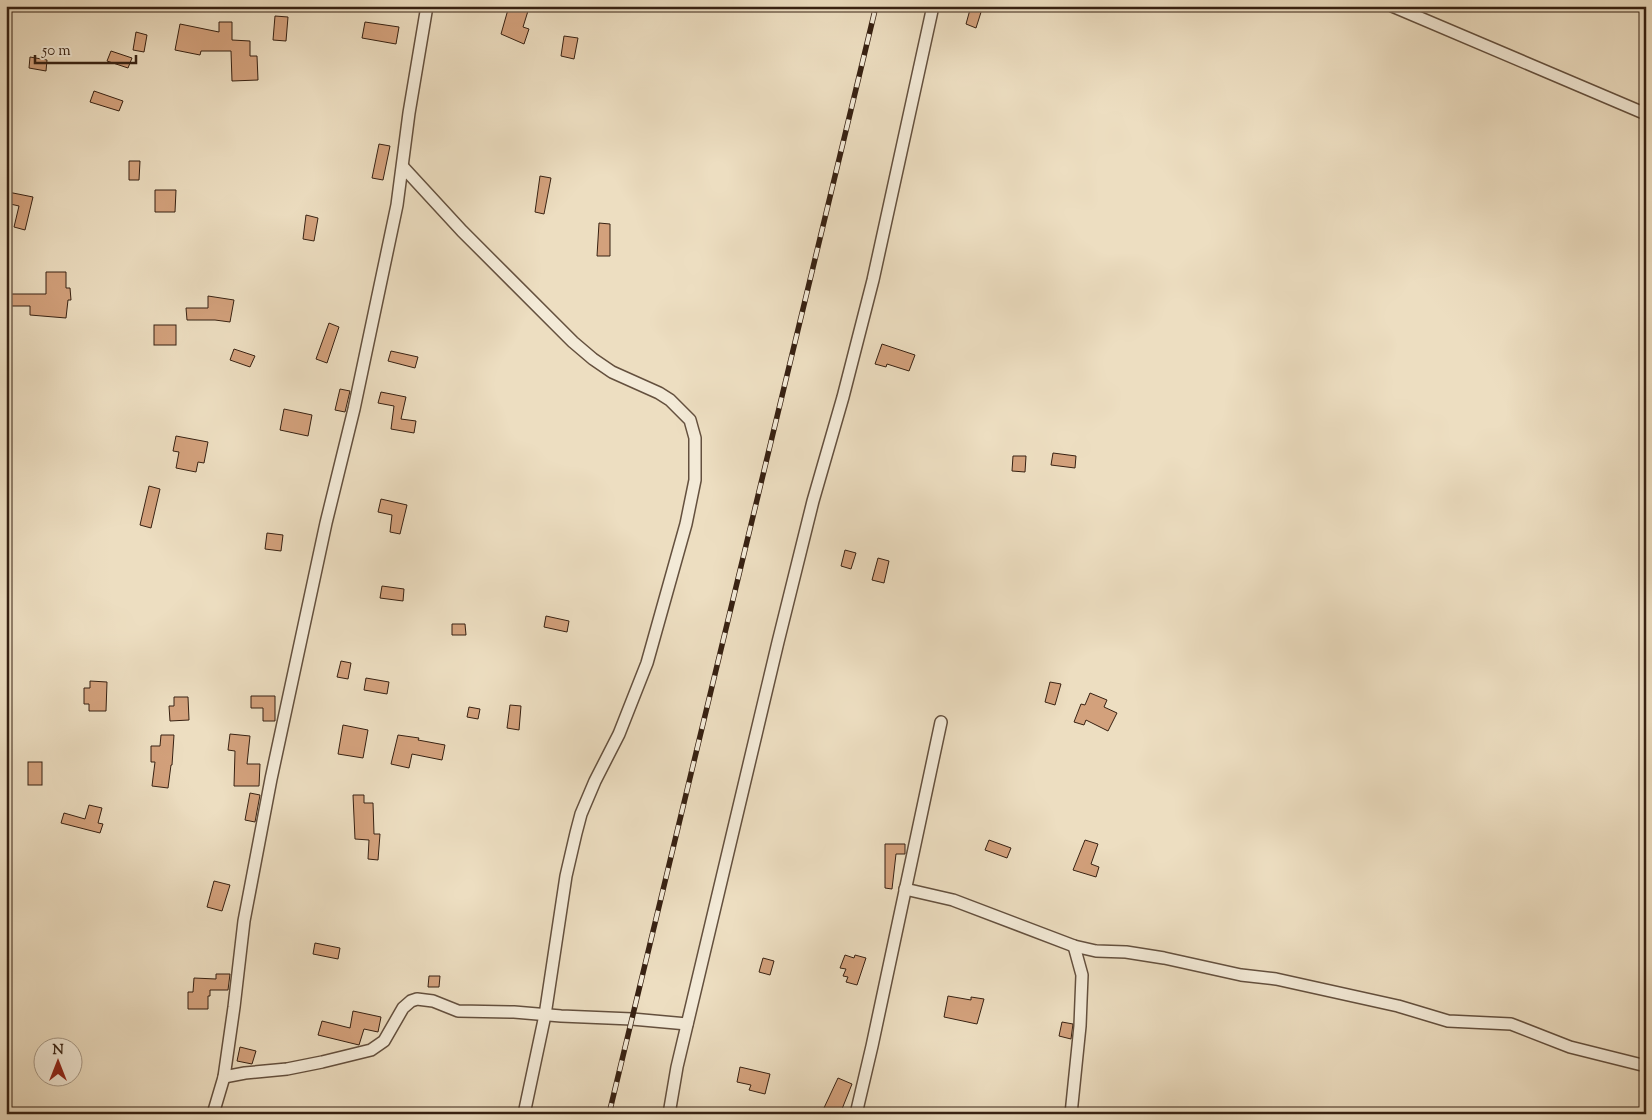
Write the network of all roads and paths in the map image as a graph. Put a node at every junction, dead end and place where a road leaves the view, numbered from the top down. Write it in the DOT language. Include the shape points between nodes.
graph roads {
  1 [pos="427,6"];
  2 [pos="933,6"];
  3 [pos="1392,6"];
  4 [pos="1646,114"];
  5 [pos="403,167"];
  6 [pos="941,722"];
  7 [pos="905,889"];
  8 [pos="1074,946"];
  9 [pos="544,1015"];
  10 [pos="688,1024"];
  11 [pos="1646,1066"];
  12 [pos="224,1077"];
  13 [pos="669,1109"];
  14 [pos="213,1114"];
  15 [pos="524,1114"];
  16 [pos="679,1114"];
  17 [pos="856,1114"];
  18 [pos="1071,1114"];
  1 -- 5 [label="street"];
  2 -- 10 [label="street" via="873,280 806,529"];
  3 -- 4 [label="street"];
  5 -- 9 [label="street" via="462,232 573,342 612,372 670,400 693,427 695,480 686,524 647,663 619,734 581,814 566,876"];
  5 -- 12 [label="street" via="354,409 324,532 260,833 244,921"];
  6 -- 7 [label="street"];
  7 -- 8 [label="street" via="953,900"];
  7 -- 17 [label="street"];
  8 -- 11 [label="street" via="1164,958 1241,975 1276,979 1398,1006 1448,1021 1511,1024 1570,1047"];
  8 -- 18 [label="street" via="1082,983"];
  9 -- 10 [label="street"];
  9 -- 12 [label="street" via="458,1011 433,1001 417,999 403,1008 384,1041 370,1050 296,1067"];
  9 -- 15 [label="street"];
  10 -- 13 [label="street"];
  12 -- 14 [label="street"];
  13 -- 16 [label="street"];
}
